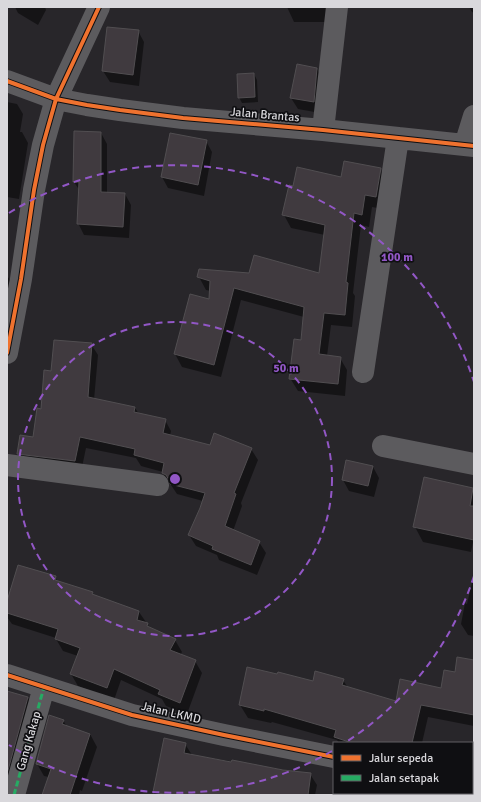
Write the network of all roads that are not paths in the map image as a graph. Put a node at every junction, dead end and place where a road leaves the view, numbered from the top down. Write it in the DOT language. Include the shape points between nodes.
graph roads {
  1 [pos="99,7"];
  2 [pos="337,7"];
  3 [pos="7,81"];
  4 [pos="56,99"];
  5 [pos="474,116"];
  6 [pos="323,130"];
  7 [pos="398,138"];
  8 [pos="470,146"];
  9 [pos="7,353"];
  10 [pos="363,372"];
  11 [pos="383,446"];
  12 [pos="474,464"];
  13 [pos="7,466"];
  14 [pos="158,484"];
  15 [pos="7,675"];
  16 [pos="44,687"];
  17 [pos="333,756"];
  18 [pos="14,795"];
  1 -- 4 [label="street"];
  2 -- 6 [label="street"];
  3 -- 4 [label="street, Jalan Brantas"];
  4 -- 6 [label="street, Jalan Brantas" via="184,118"];
  4 -- 9 [label="street" via="40,160"];
  5 -- 8 [label="street"];
  6 -- 7 [label="street, Jalan Brantas"];
  7 -- 8 [label="street, Jalan Brantas"];
  7 -- 10 [label="street"];
  11 -- 12 [label="street"];
  13 -- 14 [label="street"];
  15 -- 16 [label="street, Jalan LKMD"];
  16 -- 17 [label="street, Jalan LKMD" via="106,708 150,719 269,745"];
  16 -- 18 [label="street, Gang Kakap"];
}
